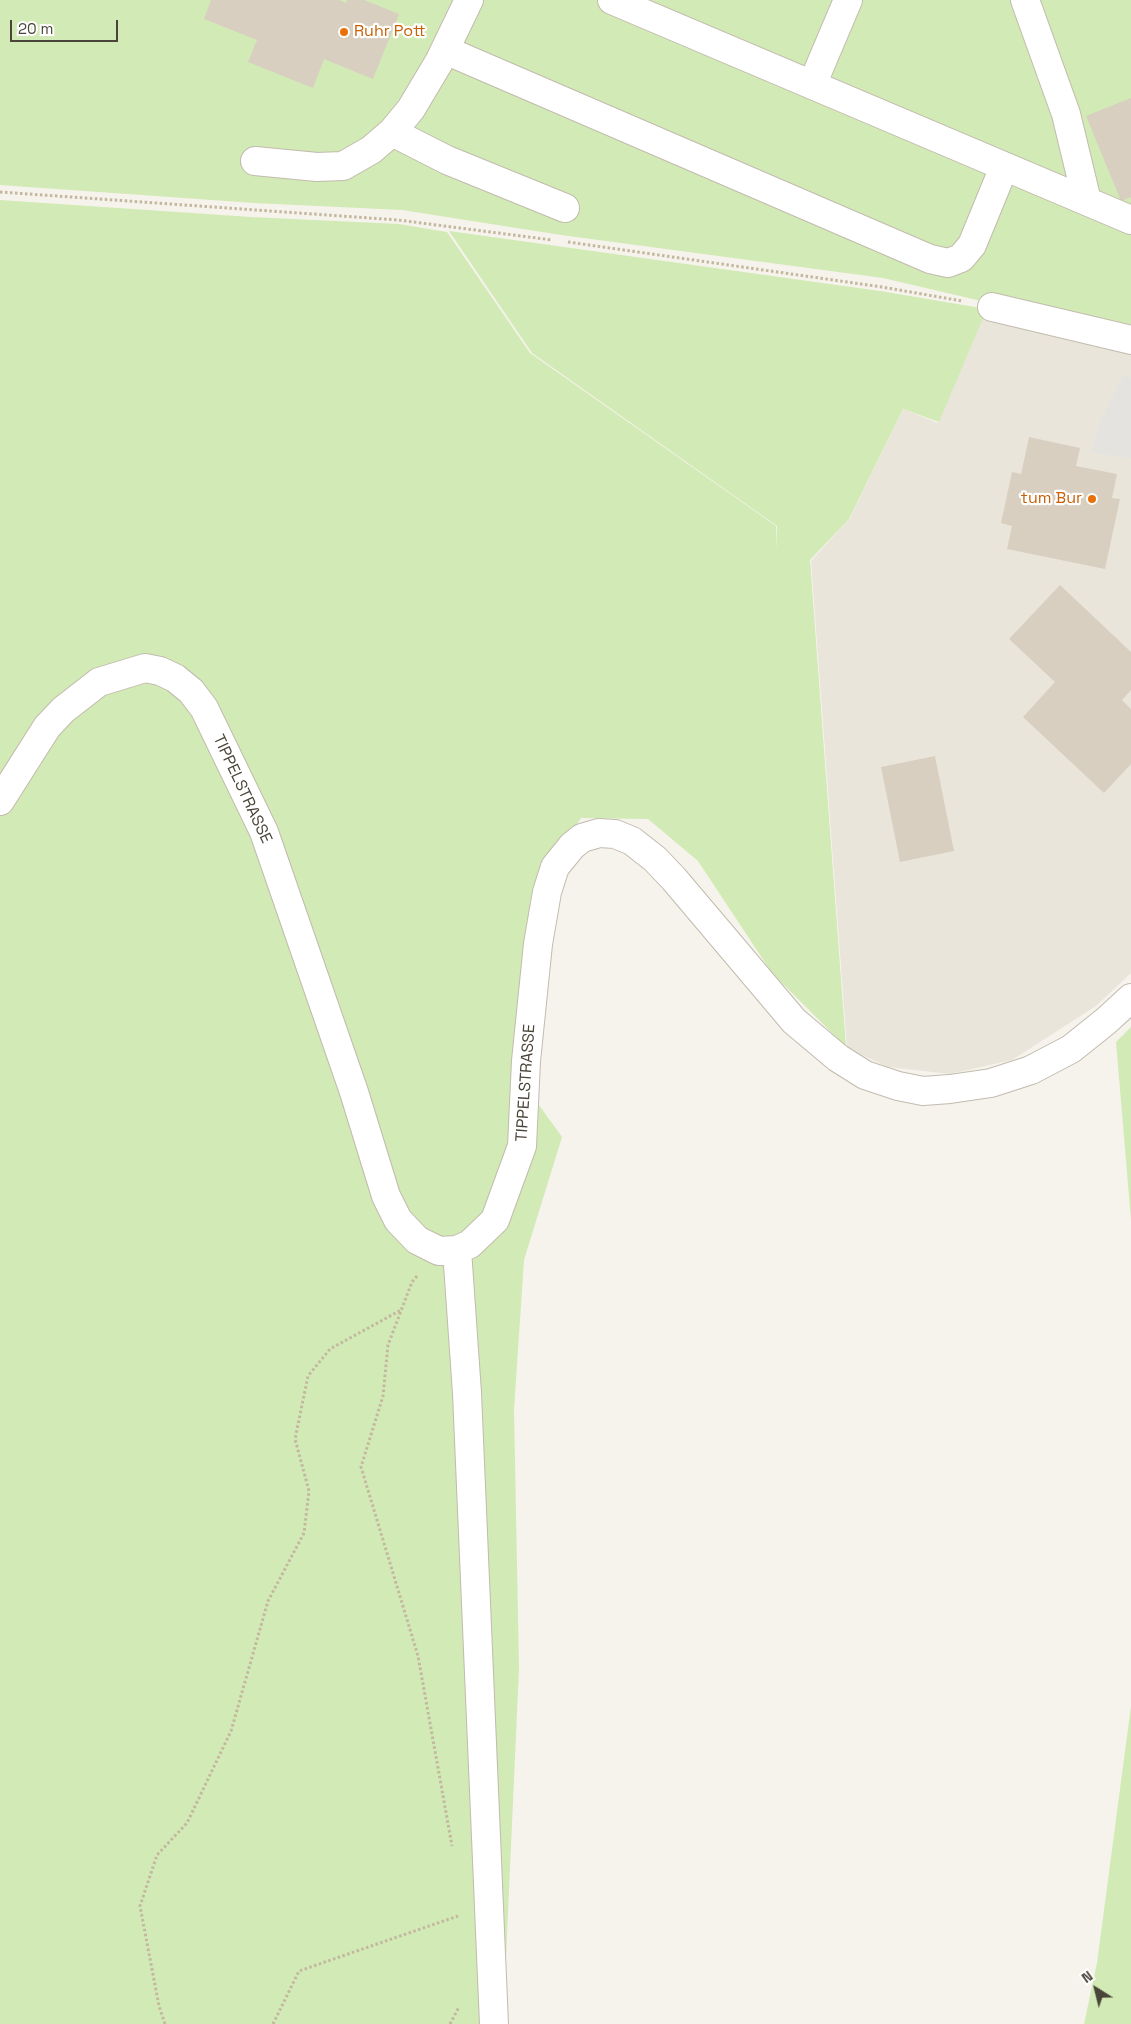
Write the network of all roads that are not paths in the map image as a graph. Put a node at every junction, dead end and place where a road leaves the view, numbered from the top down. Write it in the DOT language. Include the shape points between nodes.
graph roads {
  1 [pos="469,0"];
  2 [pos="848,0"];
  3 [pos="1025,0"];
  4 [pos="629,3"];
  5 [pos="445,50"];
  6 [pos="812,85"];
  7 [pos="392,132"];
  8 [pos="255,161"];
  9 [pos="1004,166"];
  10 [pos="1087,202"];
  11 [pos="565,208"];
  12 [pos="1131,220"];
  13 [pos="992,307"];
  14 [pos="1131,340"];
  15 [pos="0,801"];
  16 [pos="1131,998"];
  17 [pos="448,1250"];
  18 [pos="494,2024"];
  1 -- 5 [label="street"];
  2 -- 6 [label="street"];
  3 -- 10 [label="street" via="1066,114"];
  4 -- 6 [label="street"];
  5 -- 7 [label="street" via="410,109"];
  5 -- 9 [label="street" via="930,259 948,262 961,258 972,244"];
  6 -- 9 [label="street"];
  7 -- 8 [label="street" via="371,150 343,166 317,168"];
  7 -- 11 [label="street" via="447,160"];
  9 -- 10 [label="street"];
  10 -- 12 [label="street"];
  13 -- 14 [label="street"];
  15 -- 17 [label="street, TIPPELSTRASSE" via="47,727 69,704 99,682 145,668 175,678 191,691 204,708 264,832 354,1092 386,1196 398,1220 416,1240"];
  16 -- 17 [label="street, TIPPELSTRASSE" via="1071,1049 1030,1070 991,1083 950,1089 923,1091 898,1086 865,1075 838,1058 794,1021 655,859 632,841 598,832 572,846 555,867 547,892 538,944 526,1061 522,1146 495,1220 470,1244"];
  17 -- 18 [label="street" via="467,1403"];
}
